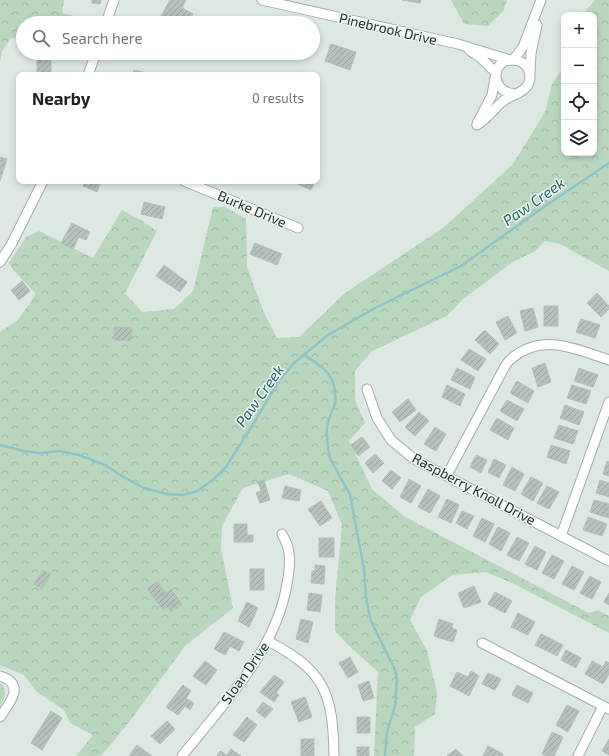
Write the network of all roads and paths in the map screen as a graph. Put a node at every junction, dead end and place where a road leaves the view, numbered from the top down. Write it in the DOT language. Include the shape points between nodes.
graph roads {
  1 [pos="114,0"];
  2 [pos="262,0"];
  3 [pos="541,0"];
  4 [pos="537,13"];
  5 [pos="108,16"];
  6 [pos="467,47"];
  7 [pos="93,60"];
  8 [pos="511,60"];
  9 [pos="89,72"];
  10 [pos="530,73"];
  11 [pos="496,76"];
  12 [pos="514,94"];
  13 [pos="42,184"];
  14 [pos="191,184"];
  15 [pos="298,228"];
  16 [pos="0,262"];
  17 [pos="609,360"];
  18 [pos="367,389"];
  19 [pos="609,402"];
  20 [pos="447,475"];
  21 [pos="282,534"];
  22 [pos="561,536"];
  23 [pos="609,561"];
  24 [pos="268,640"];
  25 [pos="482,643"];
  26 [pos="0,676"];
  27 [pos="606,708"];
  28 [pos="0,717"];
  29 [pos="182,756"];
  30 [pos="334,756"];
  31 [pos="578,756"];
  1 -- 5 [label="street"];
  2 -- 6 [label="street, Pinebrook Drive"];
  3 -- 4 [label="street"];
  4 -- 8 [label="street" via="522,50"];
  4 -- 10 [label="street"];
  6 -- 8 [label="street, Pinebrook Drive"];
  6 -- 11 [label="street, Pinebrook Drive" via="481,58"];
  7 -- 9 [label="street"];
  8 -- 10 [label="street" via="524,64"];
  8 -- 11 [label="street" via="502,64"];
  10 -- 12 [label="street" via="525,90"];
  11 -- 12 [label="street" via="499,88 503,92"];
  11 -- 12 [label="street" via="492,95 477,125"];
  13 -- 16 [label="street"];
  14 -- 15 [label="street, Burke Drive"];
  17 -- 20 [label="street" via="558,344 528,348 510,359"];
  18 -- 20 [label="street, Raspberry Knoll Drive" via="377,418 391,440 414,459"];
  19 -- 22 [label="street"];
  20 -- 22 [label="street, Raspberry Knoll Drive"];
  21 -- 24 [label="street, Sloan Drive" via="290,558 289,573 280,613"];
  22 -- 23 [label="street, Raspberry Knoll Drive"];
  24 -- 29 [label="street, Sloan Drive" via="242,680"];
  24 -- 30 [label="street" via="300,660 323,688 331,709"];
  25 -- 27 [label="street"];
  26 -- 28 [label="street" via="9,680 14,688 11,701"];
  27 -- 31 [label="street"];
}
